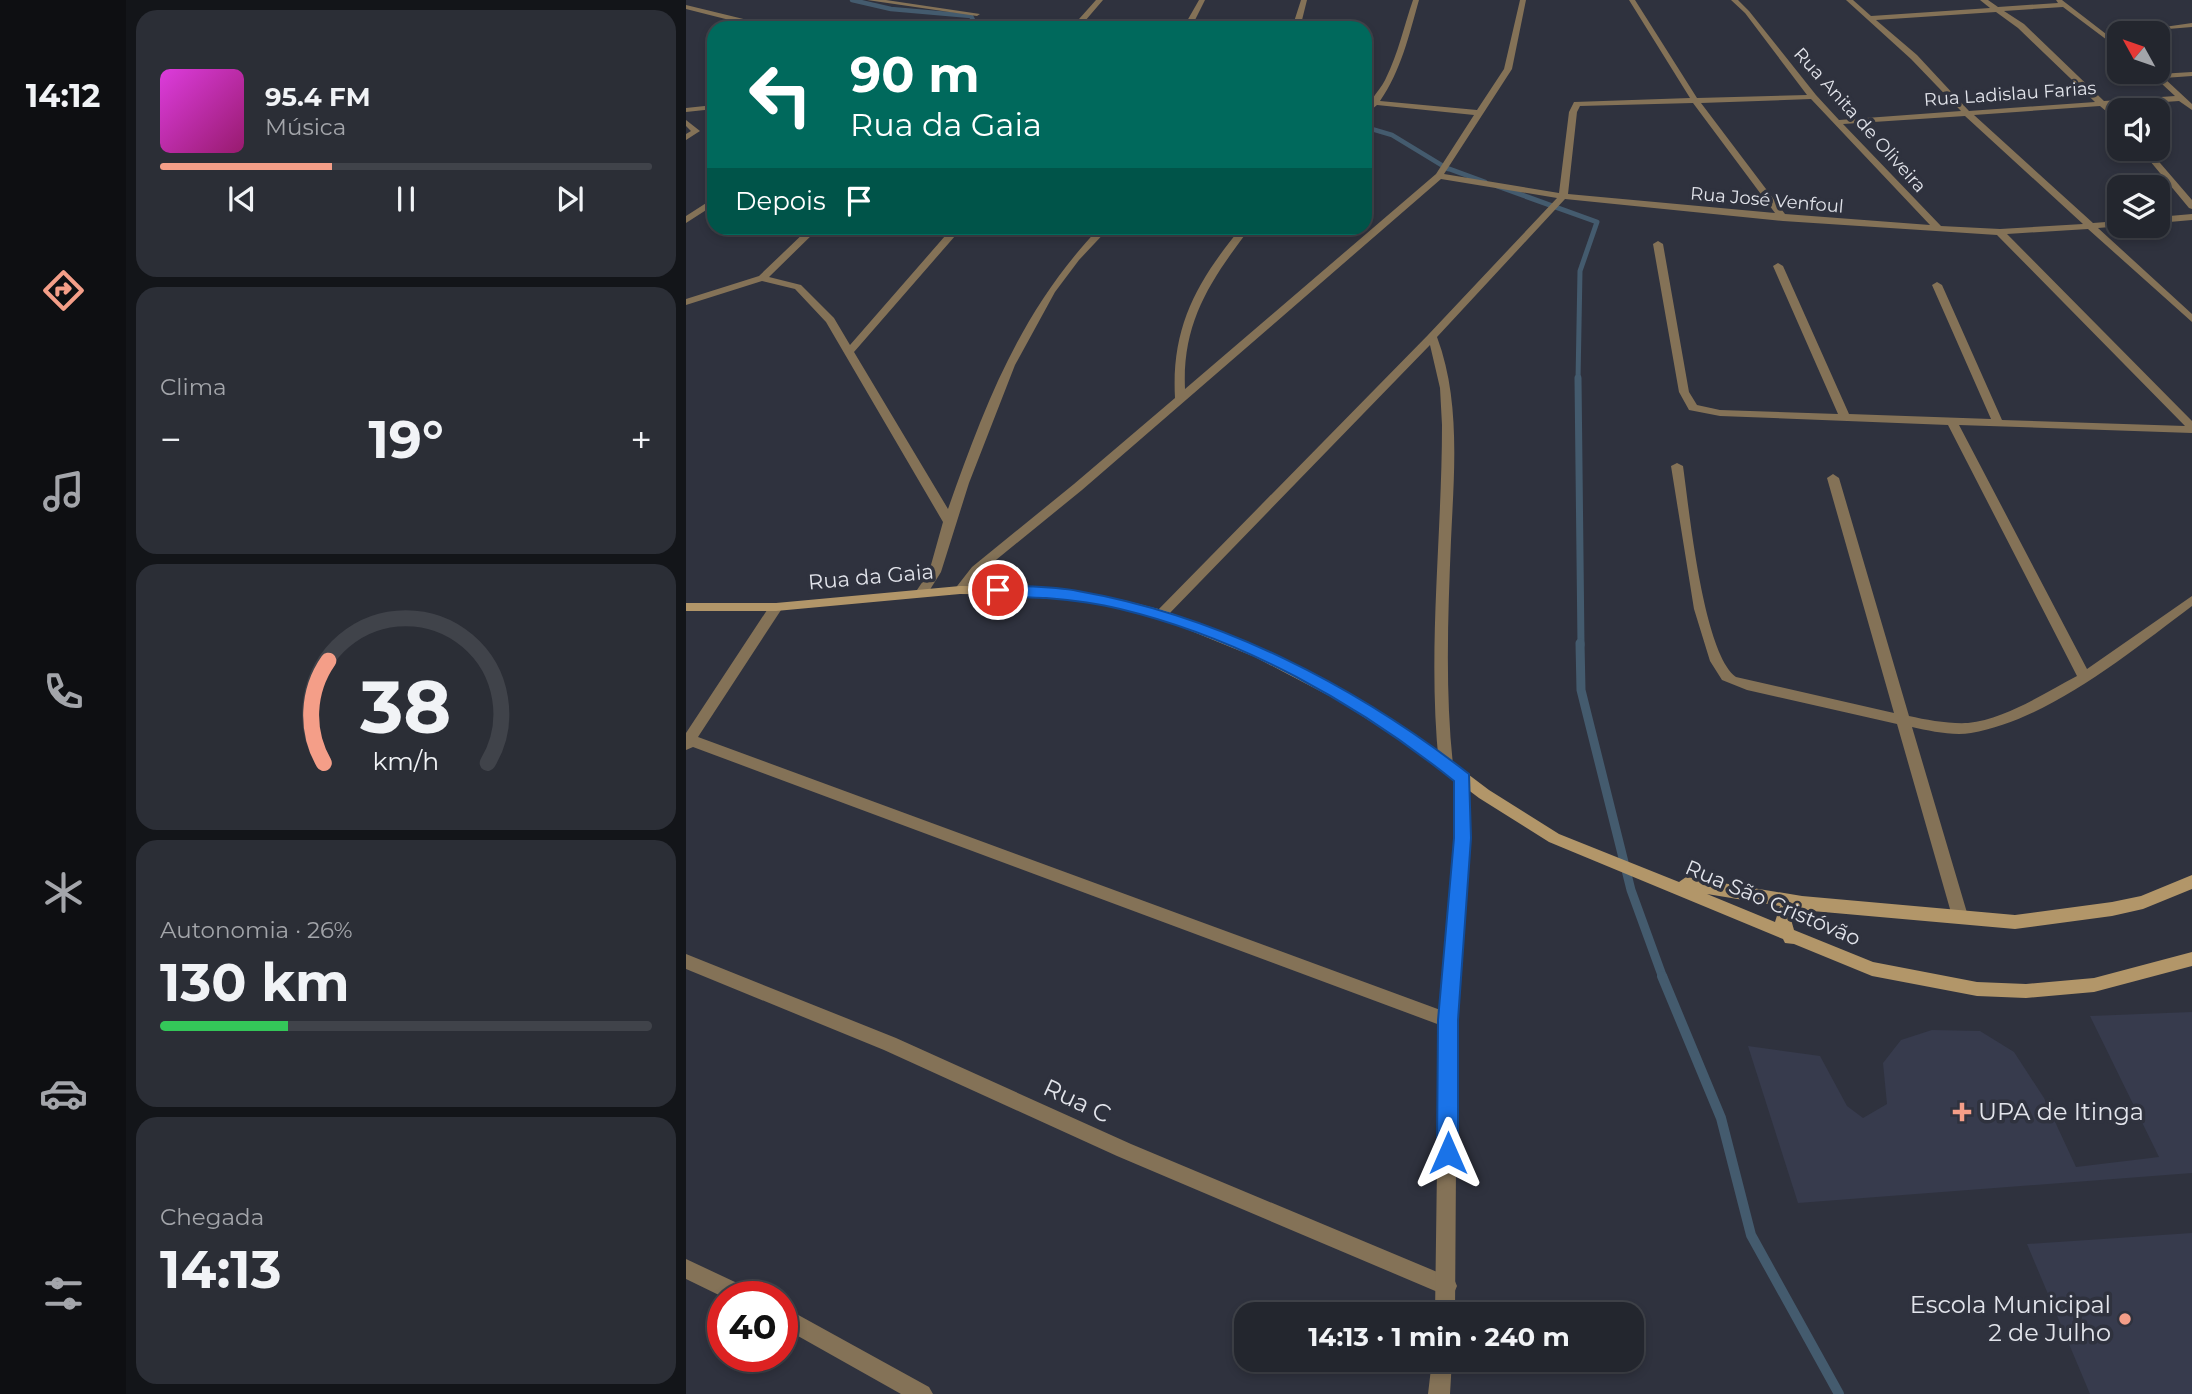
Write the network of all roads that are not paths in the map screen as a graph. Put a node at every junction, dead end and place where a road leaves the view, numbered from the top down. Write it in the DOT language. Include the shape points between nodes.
graph roads {
  1 [pos="870,0"];
  2 [pos="1100,0"];
  3 [pos="1202,0"];
  4 [pos="1304,0"];
  5 [pos="1416,0"];
  6 [pos="1523,0"];
  7 [pos="1632,0"];
  8 [pos="1734,0"];
  9 [pos="1849,0"];
  10 [pos="1983,0"];
  11 [pos="2060,2"];
  12 [pos="686,7"];
  13 [pos="1999,9"];
  14 [pos="1872,19"];
  15 [pos="741,21"];
  16 [pos="973,21"];
  17 [pos="1081,21"];
  18 [pos="1191,21"];
  19 [pos="1298,21"];
  20 [pos="2192,25"];
  21 [pos="2170,27"];
  22 [pos="2107,38"];
  23 [pos="2170,74"];
  24 [pos="2192,74"];
  25 [pos="2167,84"];
  26 [pos="1814,97"];
  27 [pos="2182,98"];
  28 [pos="1694,99"];
  29 [pos="1377,103"];
  30 [pos="2106,104"];
  31 [pos="1372,107"];
  32 [pos="707,108"];
  33 [pos="2192,108"];
  34 [pos="686,110"];
  35 [pos="1480,113"];
  36 [pos="1967,113"];
  37 [pos="686,122"];
  38 [pos="1840,122"];
  39 [pos="686,138"];
  40 [pos="2154,161"];
  41 [pos="1439,176"];
  42 [pos="1563,196"];
  43 [pos="707,206"];
  44 [pos="2192,206"];
  45 [pos="2192,217"];
  46 [pos="1783,218"];
  47 [pos="2170,219"];
  48 [pos="686,220"];
  49 [pos="2107,225"];
  50 [pos="2094,226"];
  51 [pos="1938,228"];
  52 [pos="1372,233"];
  53 [pos="2000,233"];
  54 [pos="807,235"];
  55 [pos="951,235"];
  56 [pos="1098,235"];
  57 [pos="1240,235"];
  58 [pos="1370,235"];
  59 [pos="1658,244"];
  60 [pos="1778,266"];
  61 [pos="762,278"];
  62 [pos="1937,285"];
  63 [pos="686,302"];
  64 [pos="2192,319"];
  65 [pos="1432,337"];
  66 [pos="850,351"];
  67 [pos="1180,398"];
  68 [pos="1844,415"];
  69 [pos="1951,420"];
  70 [pos="1997,421"];
  71 [pos="2192,428"];
  72 [pos="1677,466"];
  73 [pos="1833,478"];
  74 [pos="949,522"];
  75 [pos="960,590"];
  76 [pos="922,593"];
  77 [pos="2192,600"];
  78 [pos="686,607"];
  79 [pos="776,607"];
  80 [pos="1161,614"];
  81 [pos="2085,678"];
  82 [pos="1904,718"];
  83 [pos="688,743"];
  84 [pos="1446,765"];
  85 [pos="1463,779"];
  86 [pos="1660,880"];
  87 [pos="2192,882"];
  88 [pos="1802,903"];
  89 [pos="1960,916"];
  90 [pos="1791,938"];
  91 [pos="2192,958"];
  92 [pos="686,961"];
  93 [pos="1448,1020"];
  94 [pos="686,1269"];
  95 [pos="712,1281"];
  96 [pos="1447,1286"];
  97 [pos="1446,1302"];
  98 [pos="798,1325"];
  99 [pos="1440,1372"];
  100 [pos="922,1394"];
  101 [pos="1439,1394"];
  1 -- 16 [label="street" via="977,14"];
  2 -- 17 [label="street"];
  3 -- 18 [label="street"];
  4 -- 19 [label="street"];
  5 -- 29 [label="street" via="1399,55"];
  6 -- 35 [label="street" via="1508,69"];
  7 -- 28 [label="street"];
  8 -- 26 [label="street, Rua Anita de Oliveira"];
  9 -- 14 [label="street"];
  10 -- 13 [label="street"];
  11 -- 13 [label="street"];
  11 -- 22 [label="street"];
  12 -- 15 [label="street"];
  13 -- 14 [label="street"];
  13 -- 30 [label="street"];
  14 -- 36 [label="street"];
  20 -- 21 [label="street"];
  23 -- 24 [label="street"];
  25 -- 27 [label="street"];
  26 -- 28 [label="street"];
  26 -- 38 [label="street, Rua Anita de Oliveira"];
  27 -- 30 [label="street, Rua Ladislau Farias"];
  27 -- 33 [label="street"];
  28 -- 42 [label="street" via="1577,104"];
  28 -- 46 [label="street"];
  29 -- 31 [label="street"];
  29 -- 35 [label="street"];
  30 -- 36 [label="street, Rua Ladislau Farias"];
  32 -- 34 [label="street"];
  35 -- 41 [label="street"];
  36 -- 38 [label="street, Rua Ladislau Farias"];
  36 -- 50 [label="street"];
  37 -- 39 [label="street" via="696,128"];
  38 -- 51 [label="street, Rua Anita de Oliveira"];
  40 -- 44 [label="street"];
  41 -- 42 [label="street, Rua José Venfoul"];
  41 -- 52 [label="street"];
  42 -- 46 [label="street, Rua José Venfoul"];
  42 -- 65 [label="street"];
  43 -- 48 [label="street"];
  45 -- 47 [label="street"];
  46 -- 51 [label="street, Rua José Venfoul"];
  49 -- 50 [label="street, Rua José Venfoul"];
  50 -- 53 [label="street, Rua José Venfoul"];
  50 -- 64 [label="street"];
  51 -- 53 [label="street, Rua José Venfoul"];
  53 -- 71 [label="street"];
  54 -- 61 [label="street"];
  55 -- 66 [label="street"];
  56 -- 74 [label="street" via="1058,281 1015,356 986,419"];
  57 -- 67 [label="street" via="1212,270 1186,325 1178,356"];
  58 -- 67 [label="street"];
  59 -- 68 [label="street" via="1684,392 1693,408 1720,413"];
  60 -- 68 [label="street"];
  61 -- 63 [label="street"];
  61 -- 66 [label="street" via="789,283 805,292"];
  62 -- 70 [label="street"];
  65 -- 80 [label="street"];
  65 -- 84 [label="street" via="1442,365 1448,438 1440,708"];
  66 -- 74 [label="street"];
  67 -- 75 [label="street" via="976,570"];
  68 -- 69 [label="street"];
  69 -- 70 [label="street"];
  69 -- 81 [label="street"];
  70 -- 71 [label="street"];
  72 -- 82 [label="street" via="1700,608 1715,657 1727,677"];
  73 -- 82 [label="street"];
  74 -- 76 [label="street" via="935,572"];
  75 -- 76 [label="main road, Rua da Gaia"];
  75 -- 80 [label="main road, Rua da Gaia" via="1074,595"];
  76 -- 79 [label="main road, Rua da Gaia"];
  77 -- 81 [label="street"];
  78 -- 79 [label="main road, Rua da Gaia"];
  79 -- 83 [label="street"];
  80 -- 84 [label="main road, Rua da Gaia" via="1260,654 1344,697"];
  81 -- 82 [label="street" via="2004,719 1968,728 1926,725"];
  82 -- 89 [label="street"];
  83 -- 93 [label="street"];
  84 -- 85 [label="main road, Rua da Gaia"];
  85 -- 86 [label="main road, Rua da Gaia" via="1554,838"];
  85 -- 93 [label="street"];
  86 -- 88 [label="main road, Rua São Cristóvão"];
  86 -- 90 [label="main road, Rua São Cristóvão"];
  87 -- 89 [label="main road, Rua São Cristóvão" via="2112,909 2015,922"];
  88 -- 89 [label="main road, Rua São Cristóvão"];
  88 -- 90 [label="main road" via="1787,908 1782,917"];
  90 -- 91 [label="main road, Rua São Cristóvão" via="1872,969 1977,989 2026,991 2094,985"];
  92 -- 96 [label="street, Rua C" via="890,1044 1124,1150"];
  93 -- 96 [label="street"];
  94 -- 95 [label="street"];
  96 -- 97 [label="street"];
  98 -- 100 [label="street"];
  99 -- 101 [label="street"];
}
